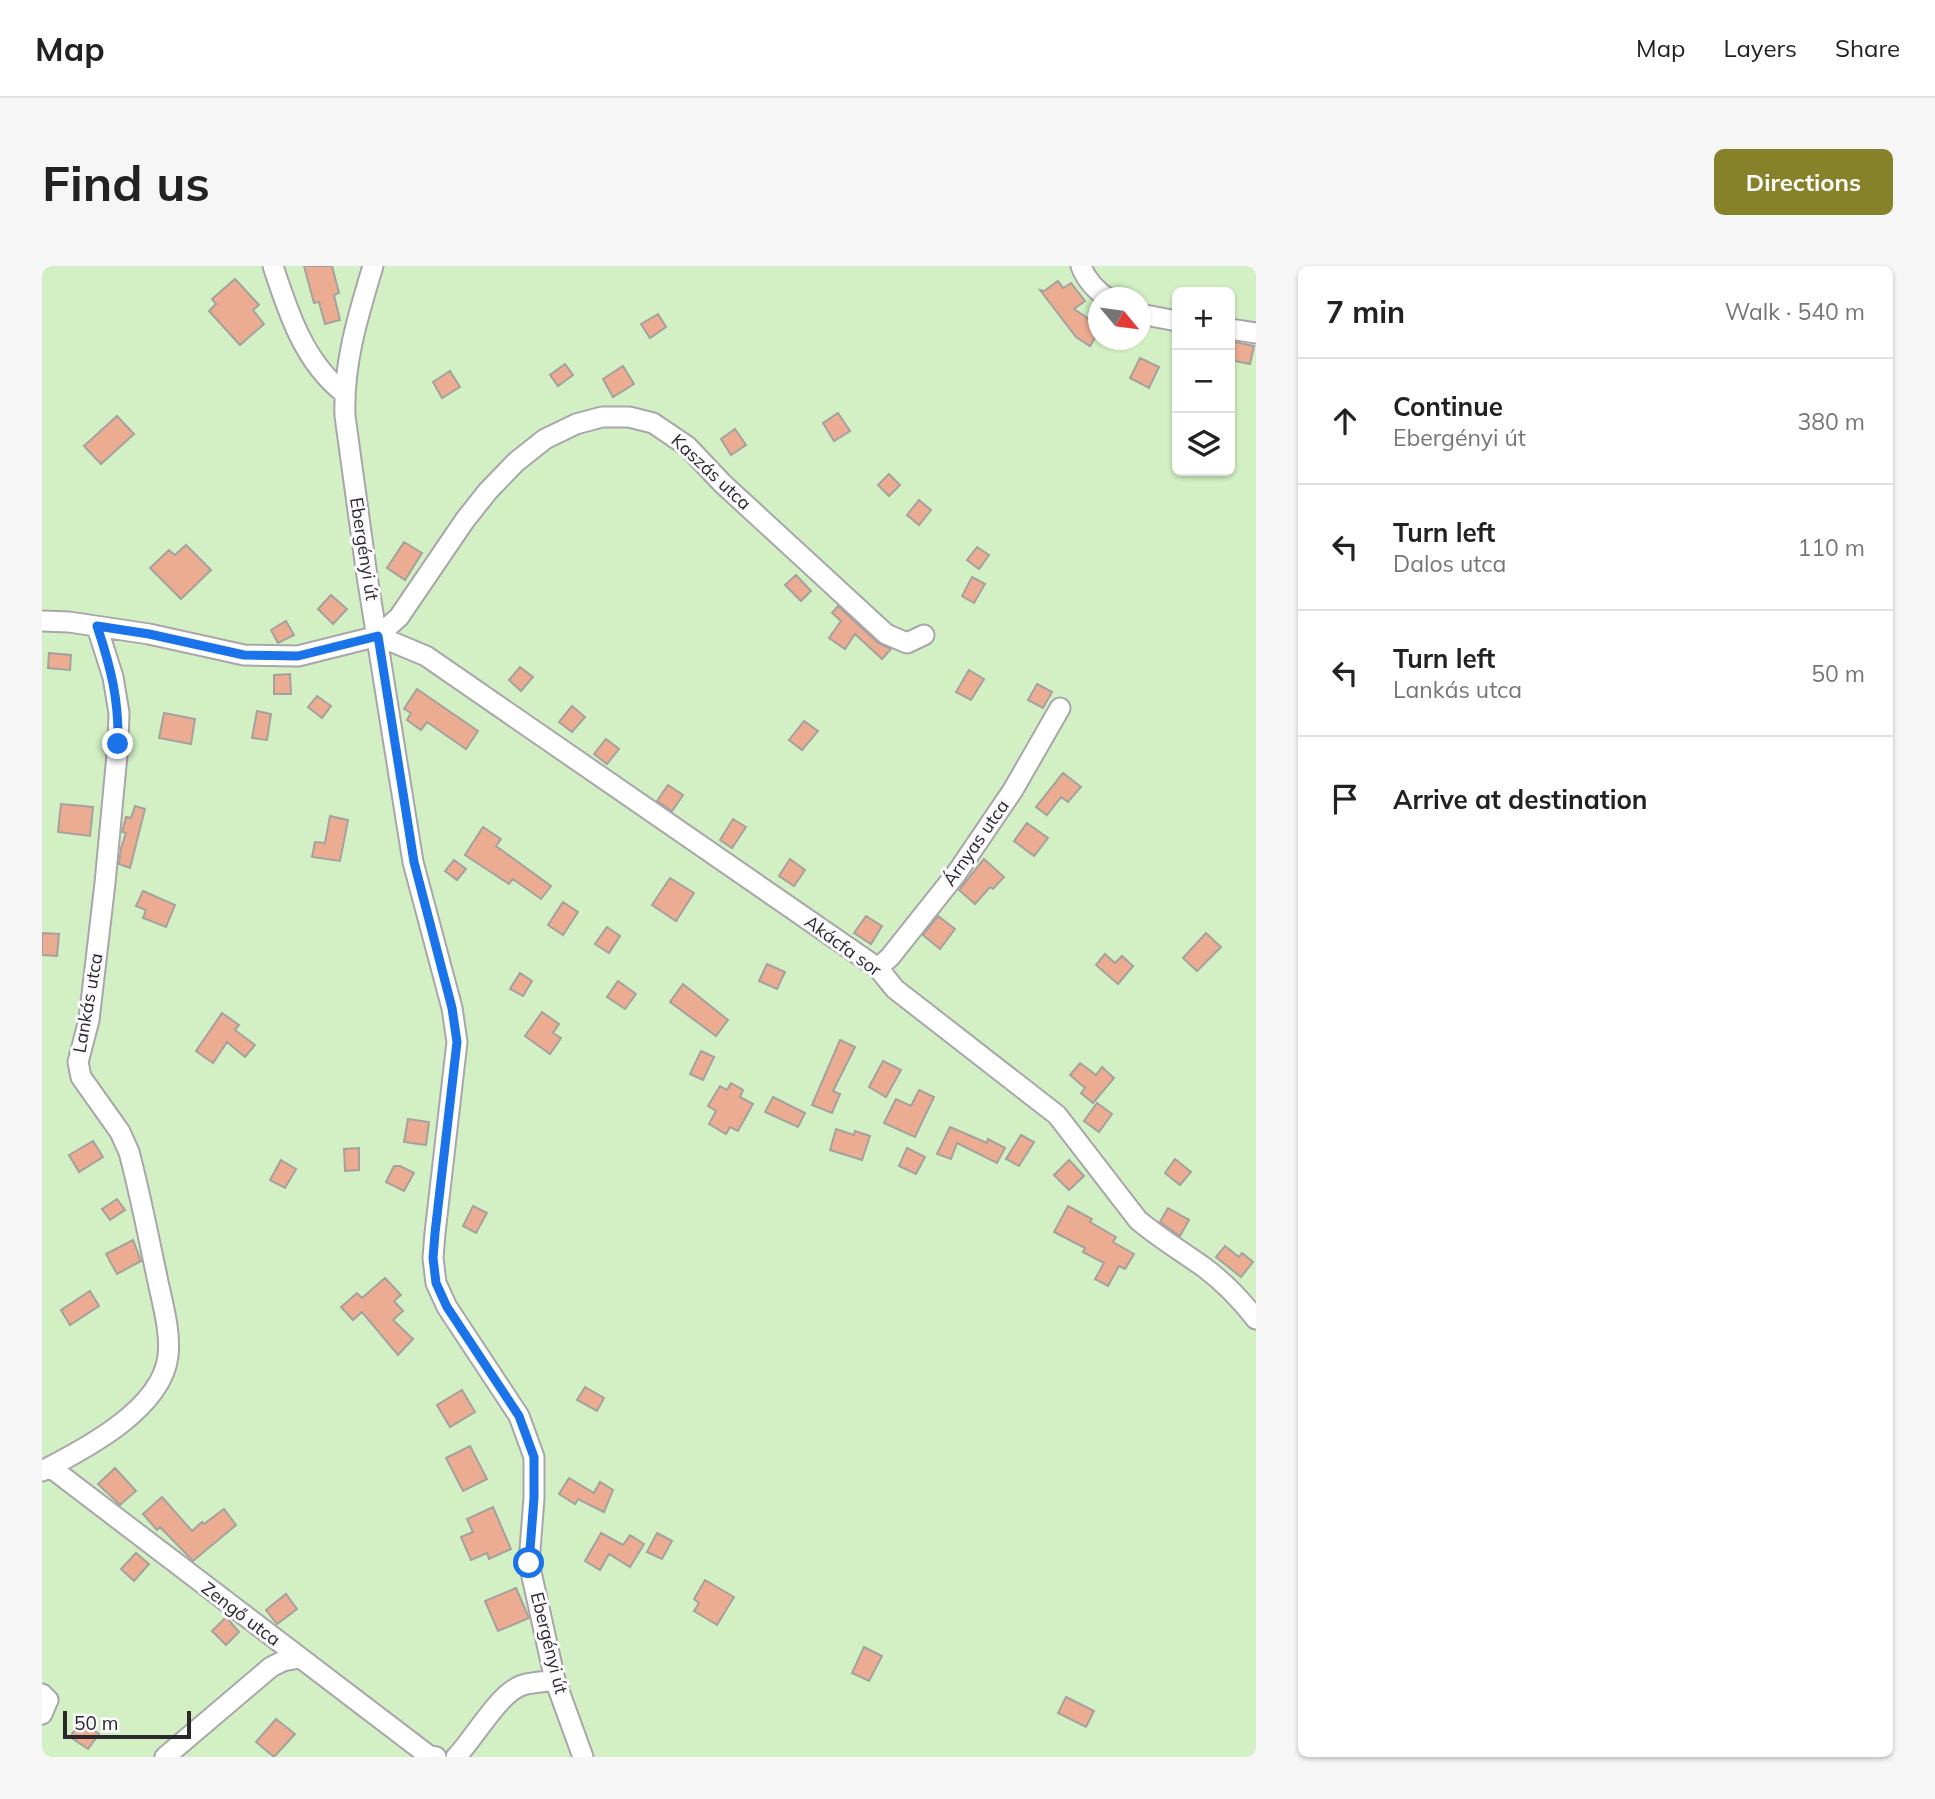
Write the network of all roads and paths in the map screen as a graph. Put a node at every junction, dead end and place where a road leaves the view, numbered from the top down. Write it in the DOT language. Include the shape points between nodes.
graph roads {
  1 [pos="273,266"];
  2 [pos="373,266"];
  3 [pos="1081,266"];
  4 [pos="1095,287"];
  5 [pos="1151,316"];
  6 [pos="1172,320"];
  7 [pos="1235,330"];
  8 [pos="1256,332"];
  9 [pos="344,393"];
  10 [pos="42,621"];
  11 [pos="97,626"];
  12 [pos="924,635"];
  13 [pos="378,636"];
  14 [pos="1060,708"];
  15 [pos="878,968"];
  16 [pos="1256,1319"];
  17 [pos="46,1469"];
  18 [pos="299,1658"];
  19 [pos="555,1680"];
  20 [pos="42,1694"];
  21 [pos="42,1714"];
  22 [pos="165,1757"];
  23 [pos="436,1757"];
  24 [pos="456,1757"];
  25 [pos="583,1757"];
  1 -- 9 [label="street" via="291,318 318,368"];
  2 -- 9 [label="street, Ebergényi út"];
  3 -- 4 [label="street"];
  5 -- 6 [label="street"];
  7 -- 8 [label="street"];
  9 -- 13 [label="street, Ebergényi út" via="358,521"];
  10 -- 11 [label="street"];
  11 -- 13 [label="street" via="244,655 298,656"];
  11 -- 17 [label="street, Lankás utca" via="113,677 118,744 89,1020 78,1062 81,1077 129,1152 167,1326 168,1357 153,1392 137,1411"];
  12 -- 13 [label="street, Kaszás utca" via="907,643 886,634 687,446 653,423 602,417 545,439 516,462 465,520 399,617"];
  13 -- 15 [label="street, Akácfa sor" via="426,656"];
  13 -- 19 [label="street, Ebergényi út" via="414,862 457,1042 435,1233 436,1283 519,1416 534,1457 529,1563"];
  14 -- 15 [label="street, Árnyas utca" via="1013,790 956,874"];
  15 -- 16 [label="street, Akácfa sor" via="895,989 1057,1115 1138,1220 1205,1268 1237,1295"];
  17 -- 18 [label="street, Zengő utca"];
  18 -- 22 [label="street" via="271,1667"];
  18 -- 23 [label="street, Zengő utca"];
  19 -- 24 [label="street" via="520,1685 506,1694"];
  19 -- 25 [label="street, Ebergényi út"];
  20 -- 21 [label="street" via="48,1700"];
}
